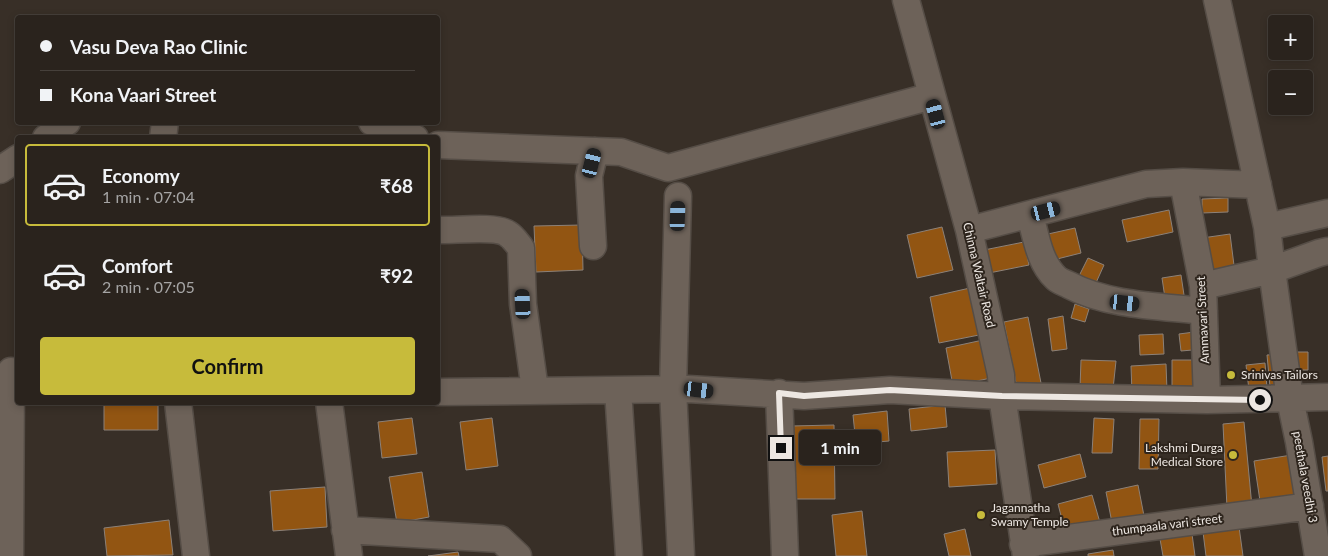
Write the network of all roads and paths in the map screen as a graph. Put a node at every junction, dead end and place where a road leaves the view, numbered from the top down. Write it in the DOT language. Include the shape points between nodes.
graph roads {
  1 [pos="906,0"];
  2 [pos="1218,0"];
  3 [pos="932,96"];
  4 [pos="63,125"];
  5 [pos="380,125"];
  6 [pos="50,135"];
  7 [pos="407,135"];
  8 [pos="440,145"];
  9 [pos="595,151"];
  10 [pos="15,160"];
  11 [pos="0,170"];
  12 [pos="1183,182"];
  13 [pos="1258,185"];
  14 [pos="678,196"];
  15 [pos="1328,212"];
  16 [pos="1030,215"];
  17 [pos="1267,228"];
  18 [pos="440,230"];
  19 [pos="969,230"];
  20 [pos="593,246"];
  21 [pos="1328,251"];
  22 [pos="1272,270"];
  23 [pos="1203,298"];
  24 [pos="10,371"];
  25 [pos="673,389"];
  26 [pos="535,390"];
  27 [pos="618,390"];
  28 [pos="440,392"];
  29 [pos="779,393"];
  30 [pos="1002,396"];
  31 [pos="1328,398"];
  32 [pos="1290,399"];
  33 [pos="1207,400"];
  34 [pos="178,405"];
  35 [pos="329,405"];
  36 [pos="1317,514"];
  37 [pos="5,522"];
  38 [pos="345,530"];
  39 [pos="1025,550"];
  40 [pos="10,556"];
  41 [pos="196,556"];
  42 [pos="349,556"];
  43 [pos="518,556"];
  44 [pos="629,556"];
  45 [pos="680,556"];
  46 [pos="785,556"];
  47 [pos="1318,556"];
  1 -- 3 [label="street, Chinna Waltair Road"];
  2 -- 13 [label="street, peethala veedhi 3"];
  3 -- 9 [label="street" via="668,168 621,152"];
  3 -- 19 [label="street, Chinna Waltair Road"];
  4 -- 6 [label="street"];
  5 -- 7 [label="street"];
  8 -- 9 [label="street"];
  9 -- 20 [label="street" via="589,176"];
  10 -- 11 [label="street"];
  12 -- 13 [label="street"];
  12 -- 16 [label="street" via="1146,184"];
  12 -- 23 [label="street, Ammavari Street"];
  13 -- 17 [label="street, peethala veedhi 3"];
  14 -- 25 [label="street"];
  15 -- 17 [label="street"];
  16 -- 19 [label="street"];
  16 -- 23 [label="street" via="1045,262 1056,278 1078,290 1125,303"];
  17 -- 22 [label="street, peethala veedhi 3"];
  18 -- 26 [label="street" via="482,228 506,232 521,248 523,304"];
  19 -- 30 [label="street, Chinna Waltair Road" via="1001,374"];
  21 -- 22 [label="street"];
  22 -- 23 [label="street"];
  22 -- 32 [label="street, peethala veedhi 3"];
  23 -- 33 [label="street, Ammavari Street"];
  24 -- 37 [label="street"];
  25 -- 27 [label="street"];
  25 -- 29 [label="street"];
  25 -- 45 [label="street"];
  26 -- 27 [label="street"];
  26 -- 28 [label="street"];
  27 -- 44 [label="street"];
  29 -- 30 [label="street" via="804,396 890,390"];
  29 -- 46 [label="street"];
  30 -- 33 [label="street"];
  30 -- 39 [label="street, Chinna Waltair Road"];
  31 -- 32 [label="street"];
  32 -- 33 [label="street"];
  32 -- 36 [label="street, peethala veedhi 3"];
  34 -- 41 [label="street"];
  35 -- 38 [label="street"];
  36 -- 39 [label="street, thumpaala vari street"];
  36 -- 47 [label="street, peethala veedhi 3"];
  37 -- 40 [label="street"];
  38 -- 42 [label="street"];
  38 -- 43 [label="street" via="500,539"];
}
